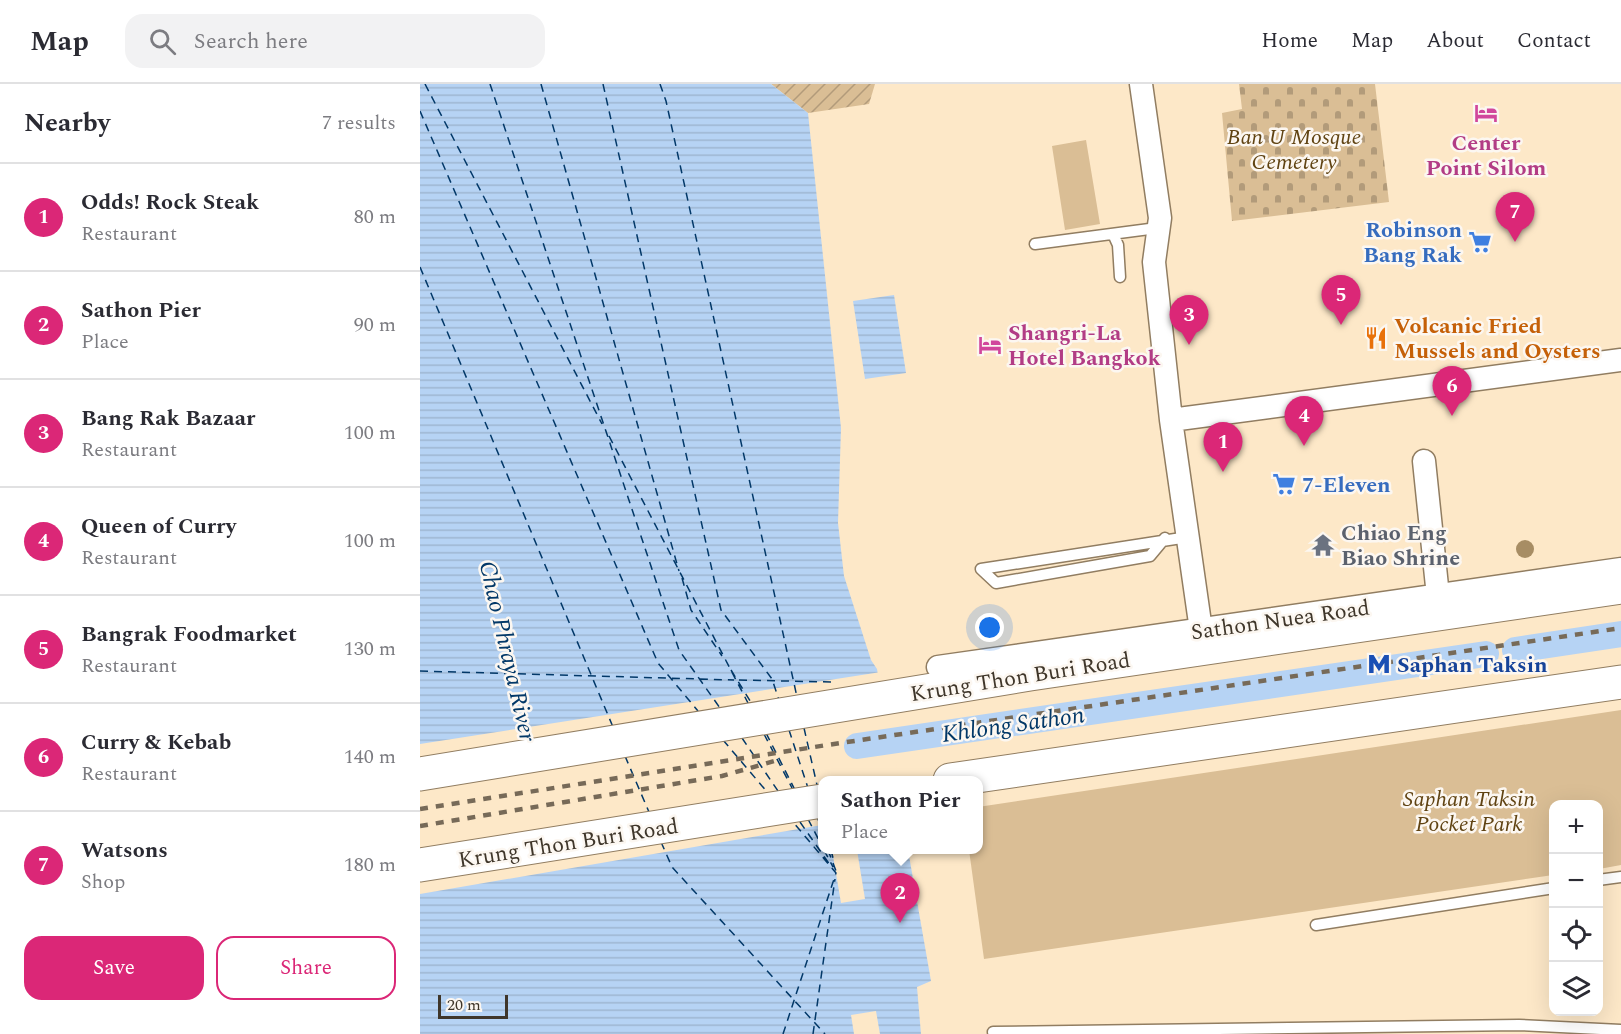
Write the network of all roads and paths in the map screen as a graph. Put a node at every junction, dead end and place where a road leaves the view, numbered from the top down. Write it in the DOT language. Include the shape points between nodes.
graph roads {
  1 [pos="1141,84"];
  2 [pos="1157,228"];
  3 [pos="1113,234"];
  4 [pos="1035,244"];
  5 [pos="1120,278"];
  6 [pos="1621,360"];
  7 [pos="1171,420"];
  8 [pos="1424,461"];
  9 [pos="1188,537"];
  10 [pos="1165,538"];
  11 [pos="1621,569"];
  12 [pos="1621,587"];
  13 [pos="1438,596"];
  14 [pos="1202,630"];
  15 [pos="938,667"];
  16 [pos="1621,682"];
  17 [pos="420,774"];
  18 [pos="977,776"];
  19 [pos="818,802"];
  20 [pos="420,865"];
  21 [pos="1621,877"];
  22 [pos="1603,879"];
  23 [pos="1549,889"];
  24 [pos="1316,926"];
  25 [pos="1621,1030"];
  26 [pos="993,1032"];
  1 -- 2 [label="street" via="1160,218"];
  2 -- 3 [label="lane"];
  2 -- 7 [label="street" via="1154,262"];
  3 -- 4 [label="lane"];
  3 -- 5 [label="lane" via="1118,245"];
  6 -- 7 [label="street"];
  7 -- 9 [label="street"];
  8 -- 13 [label="street"];
  9 -- 10 [label="lane"];
  9 -- 14 [label="street"];
  10 -- 10 [label="lane" via="1150,556 996,583 981,569"];
  11 -- 13 [label="street, Sathon Nuea Road"];
  12 -- 17 [label="main road, Krung Thon Buri Road" via="1030,674"];
  13 -- 14 [label="street, Sathon Nuea Road"];
  14 -- 15 [label="street, Sathon Nuea Road"];
  16 -- 18 [label="main road"];
  19 -- 20 [label="main road, Krung Thon Buri Road"];
  21 -- 22 [label="lane"];
  23 -- 24 [label="lane"];
  25 -- 26 [label="lane" via="1519,1025"];
}
